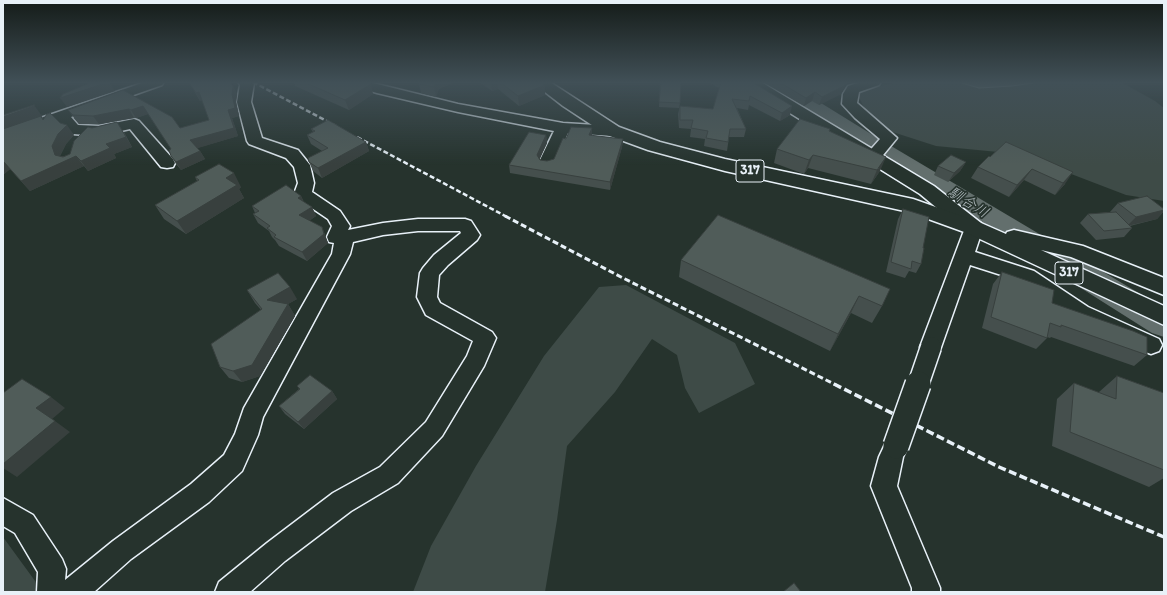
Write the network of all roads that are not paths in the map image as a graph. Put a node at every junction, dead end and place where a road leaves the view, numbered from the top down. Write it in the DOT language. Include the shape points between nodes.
graph roads {
  1 [pos="80,110"];
  2 [pos="246,110"];
  3 [pos="467,110"];
  4 [pos="580,110"];
  5 [pos="797,110"];
  6 [pos="855,110"];
  7 [pos="61,116"];
  8 [pos="562,128"];
  9 [pos="90,130"];
  10 [pos="613,130"];
  11 [pos="3,136"];
  12 [pos="77,144"];
  13 [pos="873,156"];
  14 [pos="547,162"];
  15 [pos="167,163"];
  16 [pos="974,228"];
  17 [pos="345,237"];
  18 [pos="964,256"];
  19 [pos="1164,287"];
  20 [pos="1164,316"];
  21 [pos="1151,345"];
  22 [pos="3,511"];
  23 [pos="51,592"];
  24 [pos="73,592"];
  25 [pos="229,592"];
  26 [pos="926,592"];
  1 -- 7 [label="street"];
  2 -- 17 [label="street" via="255,141 292,154 298,160 302,165 306,183 303,194 334,215 341,226 336,237"];
  3 -- 8 [label="street"];
  4 -- 10 [label="main road, 317"];
  5 -- 13 [label="main road"];
  6 -- 13 [label="street" via="889,138"];
  7 -- 9 [label="street" via="73,129"];
  7 -- 11 [label="street"];
  8 -- 10 [label="street"];
  8 -- 14 [label="street"];
  9 -- 12 [label="street"];
  9 -- 15 [label="street" via="99,131 134,124"];
  10 -- 16 [label="main road, 317" via="654,146 725,165 913,206"];
  13 -- 16 [label="main road" via="927,190"];
  16 -- 18 [label="street"];
  16 -- 19 [label="main road, 317" via="1076,251"];
  16 -- 20 [label="main road, 317"];
  17 -- 24 [label="street" via="341,254 252,415 233,463 200,493 122,550"];
  17 -- 25 [label="street" via="418,225 465,226 471,235 440,260 430,273 427,297 433,308 485,338 476,360 434,429 389,475 342,502 276,552"];
  18 -- 21 [label="street" via="1027,276 1081,313"];
  18 -- 26 [label="street, bridge" via="891,457 884,486"];
  22 -- 23 [label="street" via="24,524 52,569"];
}
